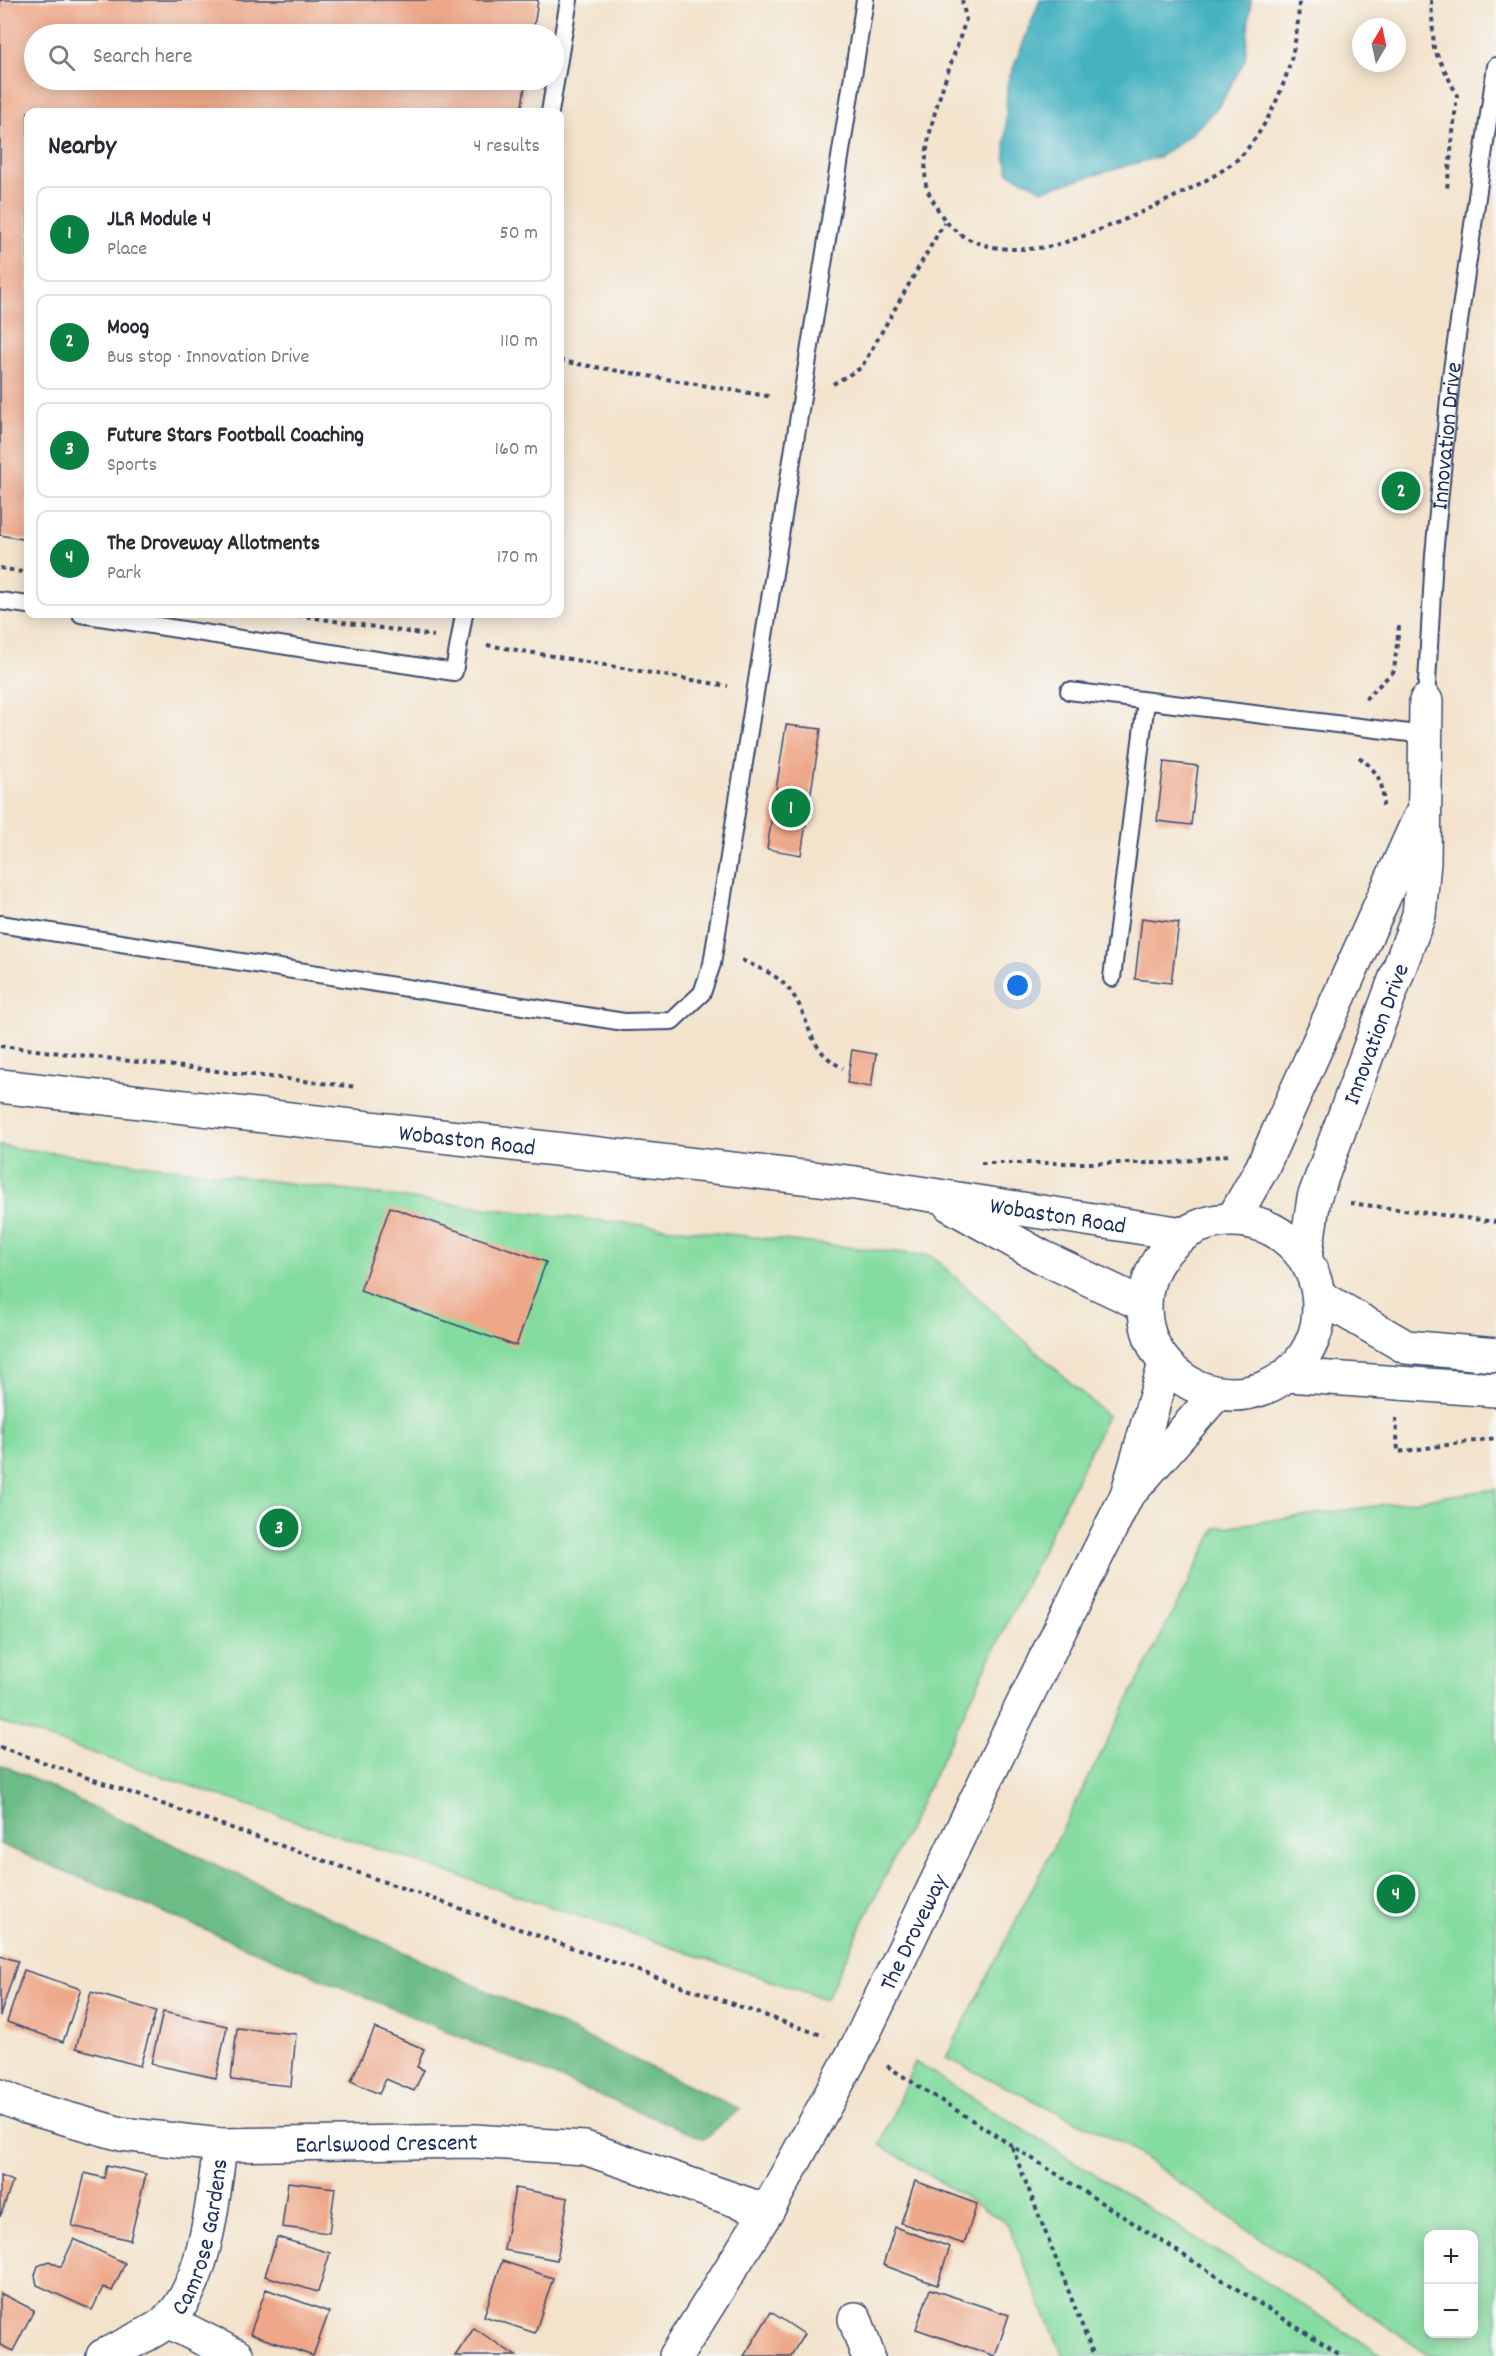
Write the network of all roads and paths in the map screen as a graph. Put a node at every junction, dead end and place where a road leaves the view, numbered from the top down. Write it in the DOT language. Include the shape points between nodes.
graph roads {
  1 [pos="569,0"];
  2 [pos="866,0"];
  3 [pos="962,0"];
  4 [pos="1299,0"];
  5 [pos="1431,0"];
  6 [pos="564,29"];
  7 [pos="1496,66"];
  8 [pos="554,90"];
  9 [pos="551,108"];
  10 [pos="1446,195"];
  11 [pos="0,568"];
  12 [pos="24,572"];
  13 [pos="0,601"];
  14 [pos="24,604"];
  15 [pos="107,618"];
  16 [pos="315,618"];
  17 [pos="463,618"];
  18 [pos="1400,624"];
  19 [pos="459,640"];
  20 [pos="755,690"];
  21 [pos="1070,691"];
  22 [pos="1146,701"];
  23 [pos="1426,701"];
  24 [pos="1350,725"];
  25 [pos="1425,735"];
  26 [pos="1383,808"];
  27 [pos="1423,808"];
  28 [pos="0,924"];
  29 [pos="713,953"];
  30 [pos="1112,978"];
  31 [pos="0,1046"];
  32 [pos="843,1068"];
  33 [pos="0,1086"];
  34 [pos="369,1088"];
  35 [pos="1234,1147"];
  36 [pos="1229,1155"];
  37 [pos="973,1164"];
  38 [pos="1227,1166"];
  39 [pos="933,1195"];
  40 [pos="1314,1198"];
  41 [pos="1233,1220"];
  42 [pos="1496,1222"];
  43 [pos="1183,1234"];
  44 [pos="1305,1258"];
  45 [pos="1319,1296"];
  46 [pos="1144,1305"];
  47 [pos="1496,1355"];
  48 [pos="1165,1364"];
  49 [pos="1288,1375"];
  50 [pos="1395,1383"];
  51 [pos="1496,1390"];
  52 [pos="1217,1394"];
  53 [pos="1496,1438"];
  54 [pos="1127,1495"];
  55 [pos="0,1747"];
  56 [pos="857,2047"];
  57 [pos="0,2096"];
  58 [pos="220,2145"];
  59 [pos="1011,2146"];
  60 [pos="767,2211"];
  61 [pos="855,2319"];
  62 [pos="168,2321"];
  63 [pos="103,2356"];
  64 [pos="237,2356"];
  65 [pos="676,2356"];
  66 [pos="868,2356"];
  67 [pos="1094,2356"];
  68 [pos="1342,2356"];
  1 -- 6 [label="lane"];
  2 -- 20 [label="lane"];
  3 -- 4 [label="path" via="966,19 927,139 926,187 944,223 972,243 1001,248 1047,247 1100,228 1209,179 1241,156 1265,123 1288,68 1299,22"];
  5 -- 10 [label="path" via="1434,50 1457,95"];
  7 -- 23 [label="lane, Innovation Drive" via="1451,377 1434,555"];
  8 -- 9 [label="lane"];
  11 -- 12 [label="path"];
  13 -- 14 [label="lane"];
  15 -- 19 [label="lane" via="454,672"];
  16 -- 19 [label="path"];
  17 -- 19 [label="lane"];
  18 -- 24 [label="path" via="1394,671 1374,693 1352,708"];
  19 -- 20 [label="path"];
  20 -- 29 [label="lane"];
  21 -- 22 [label="lane"];
  22 -- 24 [label="lane"];
  22 -- 30 [label="lane"];
  23 -- 25 [label="street, Innovation Drive"];
  24 -- 25 [label="lane"];
  24 -- 26 [label="path" via="1347,747 1370,766 1384,786"];
  25 -- 27 [label="street, Innovation Drive"];
  27 -- 40 [label="street, Innovation Drive" via="1424,862 1419,915"];
  27 -- 41 [label="street, Innovation Drive" via="1262,1168"];
  28 -- 29 [label="lane" via="624,1022 672,1021 702,993"];
  29 -- 32 [label="path" via="732,956 785,984 797,1000 815,1046"];
  31 -- 34 [label="path"];
  33 -- 39 [label="street, Wobaston Road"];
  35 -- 36 [label="path"];
  36 -- 37 [label="path" via="1170,1163"];
  36 -- 38 [label="path"];
  39 -- 43 [label="street, Wobaston Road"];
  39 -- 46 [label="street, Wobaston Road" via="1042,1257"];
  40 -- 42 [label="path"];
  40 -- 44 [label="street, Innovation Drive"];
  41 -- 43 [label="street" via="1201,1225"];
  41 -- 44 [label="street" via="1271,1229 1289,1240"];
  43 -- 46 [label="street" via="1155,1265"];
  44 -- 45 [label="street"];
  45 -- 47 [label="street" via="1406,1347"];
  45 -- 49 [label="street" via="1315,1336 1303,1359"];
  46 -- 48 [label="street" via="1152,1345"];
  48 -- 52 [label="street" via="1180,1379"];
  48 -- 54 [label="street, The Droveway"];
  49 -- 50 [label="street"];
  49 -- 52 [label="street" via="1254,1392"];
  50 -- 51 [label="street"];
  50 -- 53 [label="path" via="1398,1452"];
  52 -- 54 [label="street, The Droveway"];
  54 -- 56 [label="street, The Droveway"];
  55 -- 56 [label="path"];
  56 -- 59 [label="path"];
  56 -- 60 [label="street, The Droveway"];
  57 -- 58 [label="street, Earlswood Crescent" via="121,2134"];
  58 -- 60 [label="street, Earlswood Crescent" via="474,2141 585,2148"];
  58 -- 62 [label="street, Camrose Gardens" via="210,2225 189,2289"];
  59 -- 67 [label="path"];
  59 -- 68 [label="path"];
  60 -- 65 [label="street, The Droveway"];
  61 -- 66 [label="street"];
  62 -- 63 [label="street, Camrose Gardens"];
  62 -- 64 [label="street, Camrose Gardens"];
}
